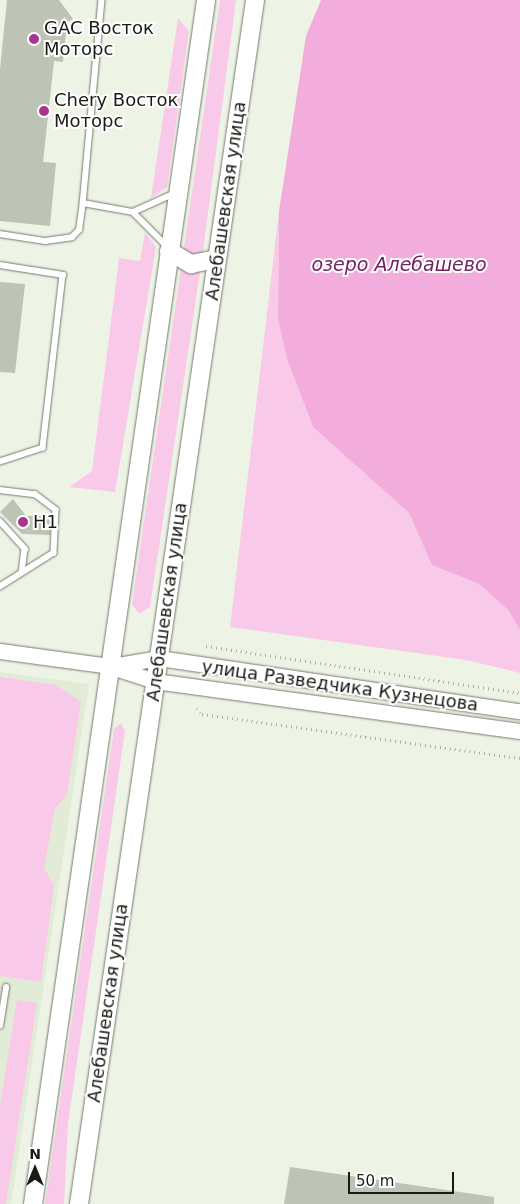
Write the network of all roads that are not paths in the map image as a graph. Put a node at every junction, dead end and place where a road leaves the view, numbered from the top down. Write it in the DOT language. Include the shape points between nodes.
graph roads {
  1 [pos="102,0"];
  2 [pos="206,0"];
  3 [pos="255,0"];
  4 [pos="178,189"];
  5 [pos="83,203"];
  6 [pos="133,212"];
  7 [pos="0,234"];
  8 [pos="169,251"];
  9 [pos="217,259"];
  10 [pos="0,265"];
  11 [pos="0,462"];
  12 [pos="0,490"];
  13 [pos="0,521"];
  14 [pos="22,572"];
  15 [pos="0,587"];
  16 [pos="0,652"];
  17 [pos="159,658"];
  18 [pos="108,666"];
  19 [pos="155,681"];
  20 [pos="520,711"];
  21 [pos="520,730"];
  22 [pos="6,987"];
  23 [pos="0,1026"];
  24 [pos="33,1204"];
  25 [pos="79,1204"];
  1 -- 5 [label="lane"];
  2 -- 4 [label="main road"];
  3 -- 9 [label="main road, Алебашевская улица"];
  4 -- 6 [label="lane" via="165,201"];
  4 -- 8 [label="main road"];
  5 -- 6 [label="lane"];
  5 -- 7 [label="lane" via="79,230 72,236 45,241"];
  6 -- 8 [label="lane" via="148,222"];
  8 -- 9 [label="main road" via="191,264"];
  8 -- 18 [label="main road"];
  9 -- 17 [label="main road, Алебашевская улица"];
  10 -- 11 [label="lane" via="63,275 43,448"];
  12 -- 14 [label="lane" via="35,494 56,510 54,553"];
  13 -- 14 [label="lane" via="25,549"];
  14 -- 15 [label="lane"];
  16 -- 18 [label="main road"];
  17 -- 18 [label="main road, улица Разведчика Кузнецова"];
  17 -- 19 [label="main road, Алебашевская улица"];
  17 -- 20 [label="main road, улица Разведчика Кузнецова"];
  18 -- 19 [label="main road, улица Разведчика Кузнецова"];
  18 -- 24 [label="main road"];
  19 -- 21 [label="main road, улица Разведчика Кузнецова"];
  19 -- 25 [label="main road, Алебашевская улица"];
  22 -- 23 [label="lane"];
}
